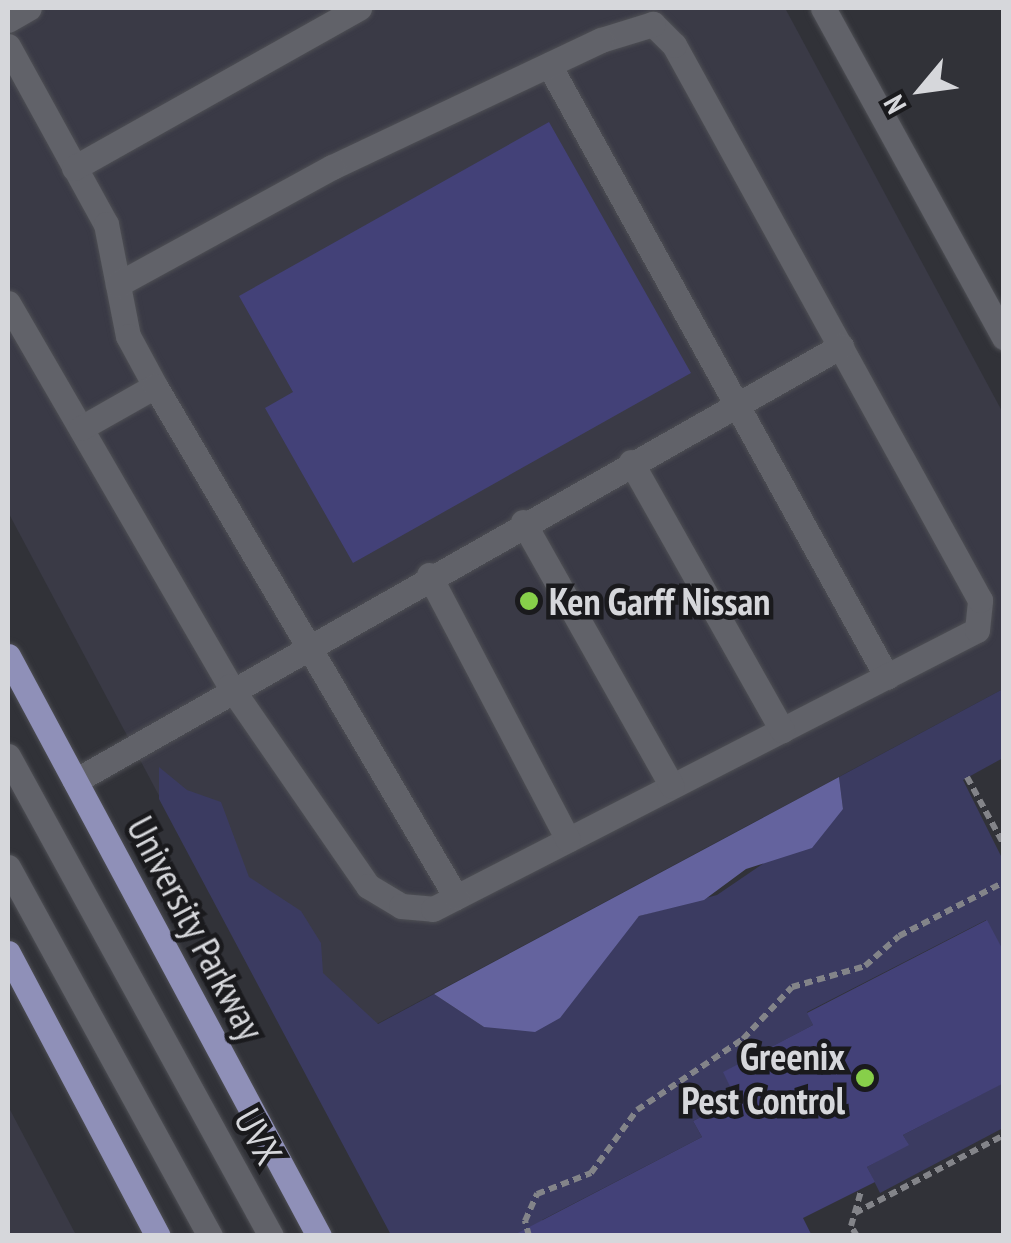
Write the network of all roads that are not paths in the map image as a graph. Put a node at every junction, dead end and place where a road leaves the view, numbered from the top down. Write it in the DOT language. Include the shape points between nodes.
graph roads {
  1 [pos="29,8"];
  2 [pos="359,8"];
  3 [pos="824,8"];
  4 [pos="8,20"];
  5 [pos="8,46"];
  6 [pos="549,65"];
  7 [pos="74,168"];
  8 [pos="118,284"];
  9 [pos="8,303"];
  10 [pos="1004,337"];
  11 [pos="840,346"];
  12 [pos="155,386"];
  13 [pos="736,404"];
  14 [pos="81,428"];
  15 [pos="631,462"];
  16 [pos="523,522"];
  17 [pos="429,575"];
  18 [pos="306,644"];
  19 [pos="8,656"];
  20 [pos="886,677"];
  21 [pos="230,686"];
  22 [pos="782,730"];
  23 [pos="8,756"];
  24 [pos="74,780"];
  25 [pos="672,786"];
  26 [pos="568,840"];
  27 [pos="8,867"];
  28 [pos="456,897"];
  29 [pos="8,952"];
  30 [pos="158,1236"];
  31 [pos="210,1236"];
  32 [pos="270,1236"];
  33 [pos="319,1236"];
  1 -- 4 [label="street"];
  2 -- 7 [label="street"];
  3 -- 10 [label="street"];
  5 -- 7 [label="street"];
  6 -- 8 [label="street" via="332,167"];
  6 -- 11 [label="street" via="653,24 674,45"];
  6 -- 13 [label="street"];
  7 -- 8 [label="street" via="106,224"];
  8 -- 12 [label="street" via="128,336"];
  9 -- 14 [label="street"];
  11 -- 13 [label="street"];
  11 -- 20 [label="street" via="980,600 978,630"];
  12 -- 14 [label="street"];
  12 -- 18 [label="street"];
  13 -- 15 [label="street"];
  13 -- 20 [label="street"];
  14 -- 21 [label="street"];
  15 -- 16 [label="street"];
  15 -- 22 [label="street"];
  16 -- 17 [label="street"];
  16 -- 25 [label="street"];
  17 -- 18 [label="street"];
  17 -- 26 [label="street"];
  18 -- 21 [label="street"];
  18 -- 28 [label="street"];
  19 -- 24 [label="main road, University Parkway"];
  20 -- 22 [label="street"];
  21 -- 24 [label="street"];
  21 -- 28 [label="street" via="368,886 401,906 433,909"];
  22 -- 25 [label="street"];
  23 -- 32 [label="street, UVX"];
  24 -- 33 [label="main road, University Parkway"];
  25 -- 26 [label="street"];
  26 -- 28 [label="street"];
  27 -- 31 [label="street"];
  29 -- 30 [label="main road"];
}
